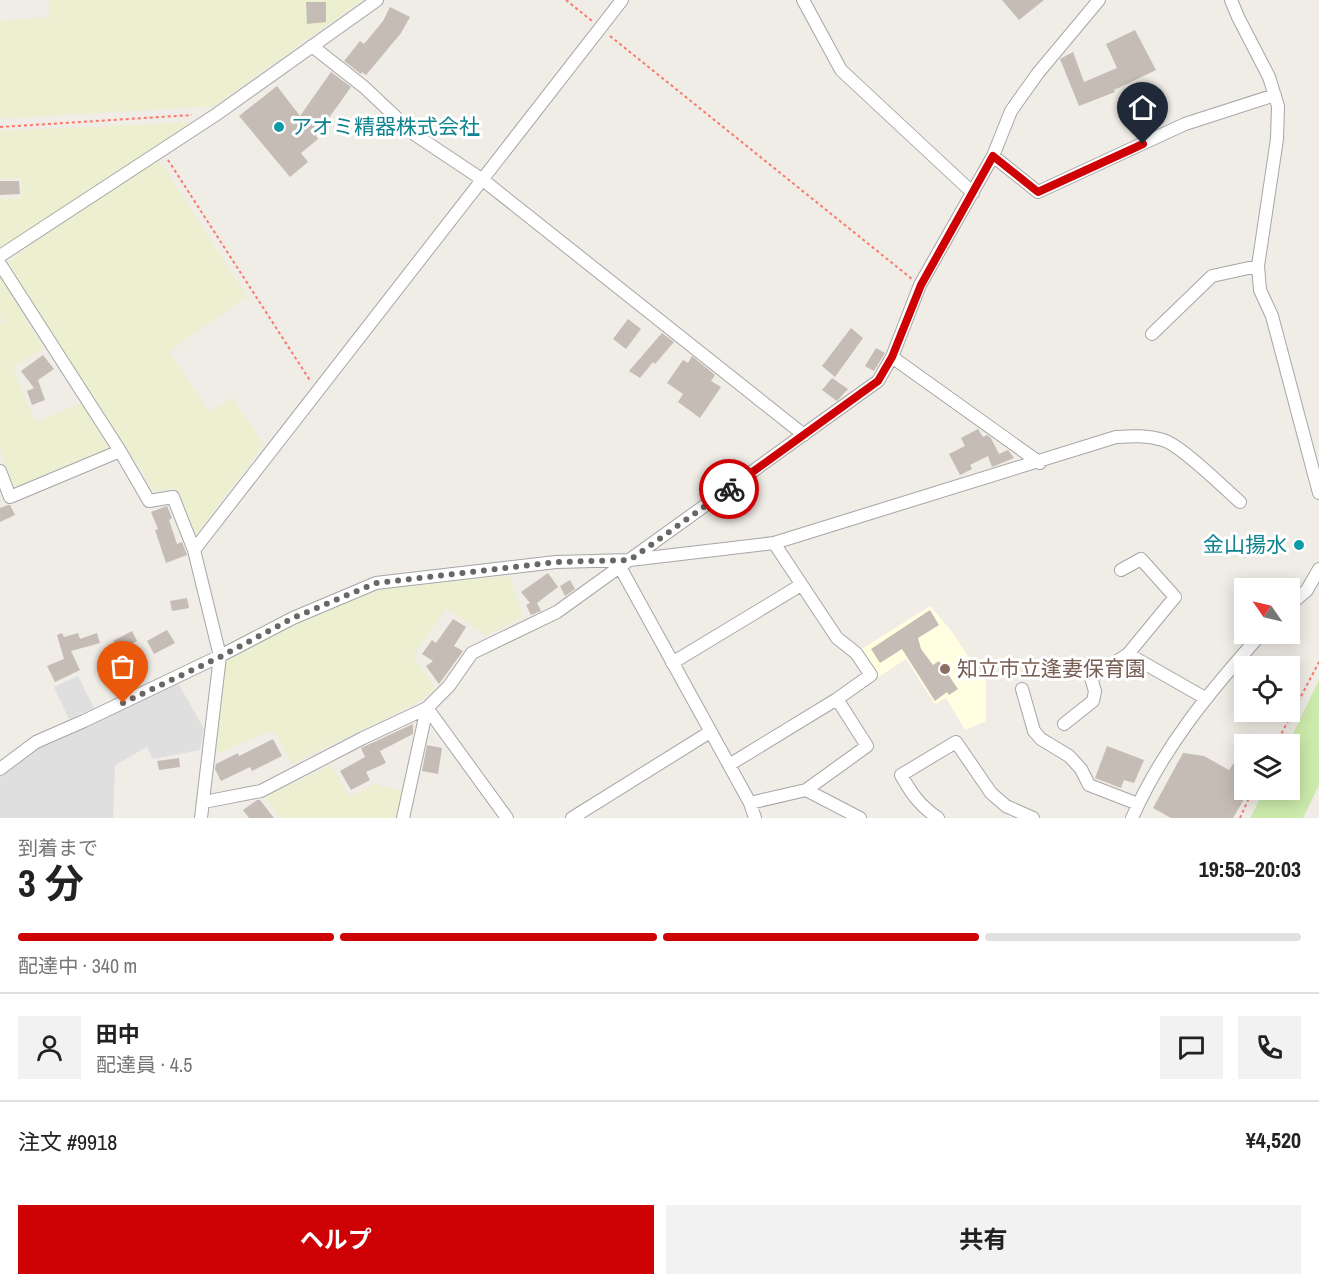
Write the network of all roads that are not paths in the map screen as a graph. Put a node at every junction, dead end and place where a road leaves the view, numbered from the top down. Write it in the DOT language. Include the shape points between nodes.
graph roads {
  1 [pos="377,0"];
  2 [pos="622,0"];
  3 [pos="803,0"];
  4 [pos="1099,0"];
  5 [pos="1231,0"];
  6 [pos="312,46"];
  7 [pos="1275,95"];
  8 [pos="993,156"];
  9 [pos="483,180"];
  10 [pos="973,193"];
  11 [pos="0,256"];
  12 [pos="0,264"];
  13 [pos="1258,266"];
  14 [pos="1152,334"];
  15 [pos="892,357"];
  16 [pos="804,435"];
  17 [pos="120,452"];
  18 [pos="1040,462"];
  19 [pos="0,471"];
  20 [pos="1319,493"];
  21 [pos="1240,502"];
  22 [pos="774,543"];
  23 [pos="194,550"];
  24 [pos="625,563"];
  25 [pos="1319,569"];
  26 [pos="1121,570"];
  27 [pos="801,585"];
  28 [pos="1300,596"];
  29 [pos="1252,644"];
  30 [pos="1128,654"];
  31 [pos="220,657"];
  32 [pos="672,663"];
  33 [pos="1022,689"];
  34 [pos="1205,698"];
  35 [pos="837,699"];
  36 [pos="427,708"];
  37 [pos="1064,724"];
  38 [pos="710,732"];
  39 [pos="729,765"];
  40 [pos="0,769"];
  41 [pos="806,790"];
  42 [pos="204,802"];
  43 [pos="750,802"];
  44 [pos="1138,804"];
  45 [pos="201,818"];
  46 [pos="403,818"];
  47 [pos="507,818"];
  48 [pos="572,818"];
  49 [pos="755,818"];
  50 [pos="860,818"];
  51 [pos="938,818"];
  52 [pos="1034,818"];
  53 [pos="1132,818"];
  1 -- 6 [label="street"];
  2 -- 9 [label="street"];
  3 -- 10 [label="street" via="841,70"];
  4 -- 8 [label="street" via="1011,111"];
  5 -- 7 [label="street"];
  6 -- 9 [label="street" via="414,134"];
  6 -- 11 [label="street" via="217,114"];
  7 -- 8 [label="street" via="1185,124 1038,192"];
  7 -- 13 [label="street" via="1277,139"];
  8 -- 10 [label="street"];
  9 -- 16 [label="street"];
  9 -- 23 [label="street"];
  10 -- 15 [label="street" via="921,285"];
  12 -- 17 [label="street"];
  13 -- 14 [label="street" via="1212,276"];
  13 -- 20 [label="street" via="1260,290 1272,316"];
  15 -- 16 [label="street" via="878,381"];
  15 -- 18 [label="street"];
  16 -- 24 [label="street"];
  17 -- 19 [label="street" via="10,497"];
  17 -- 23 [label="street" via="149,501 173,497"];
  18 -- 21 [label="street" via="1116,437 1141,435 1166,440"];
  18 -- 22 [label="street"];
  22 -- 24 [label="street"];
  22 -- 27 [label="street"];
  23 -- 31 [label="street"];
  24 -- 31 [label="street" via="556,562 376,583 293,618"];
  24 -- 32 [label="street"];
  24 -- 36 [label="street" via="557,612 472,653 449,686"];
  25 -- 28 [label="street"];
  26 -- 30 [label="street" via="1141,559 1175,597"];
  27 -- 32 [label="street"];
  27 -- 35 [label="street" via="837,638 856,653 871,675"];
  29 -- 34 [label="street"];
  30 -- 34 [label="street"];
  30 -- 37 [label="street" via="1091,678 1094,701"];
  31 -- 40 [label="street" via="36,742"];
  31 -- 42 [label="street"];
  32 -- 38 [label="street"];
  33 -- 44 [label="street" via="1034,731 1041,739 1069,756 1089,785"];
  34 -- 44 [label="street"];
  35 -- 39 [label="street"];
  35 -- 41 [label="street" via="867,746"];
  36 -- 42 [label="street" via="261,791"];
  36 -- 46 [label="street"];
  36 -- 47 [label="street"];
  38 -- 39 [label="street"];
  38 -- 48 [label="street"];
  39 -- 43 [label="street"];
  41 -- 43 [label="street"];
  41 -- 50 [label="street"];
  42 -- 45 [label="street"];
  43 -- 49 [label="street"];
  44 -- 53 [label="street"];
  51 -- 52 [label="street" via="912,795 901,775 956,742 991,794 1006,806"];
}
